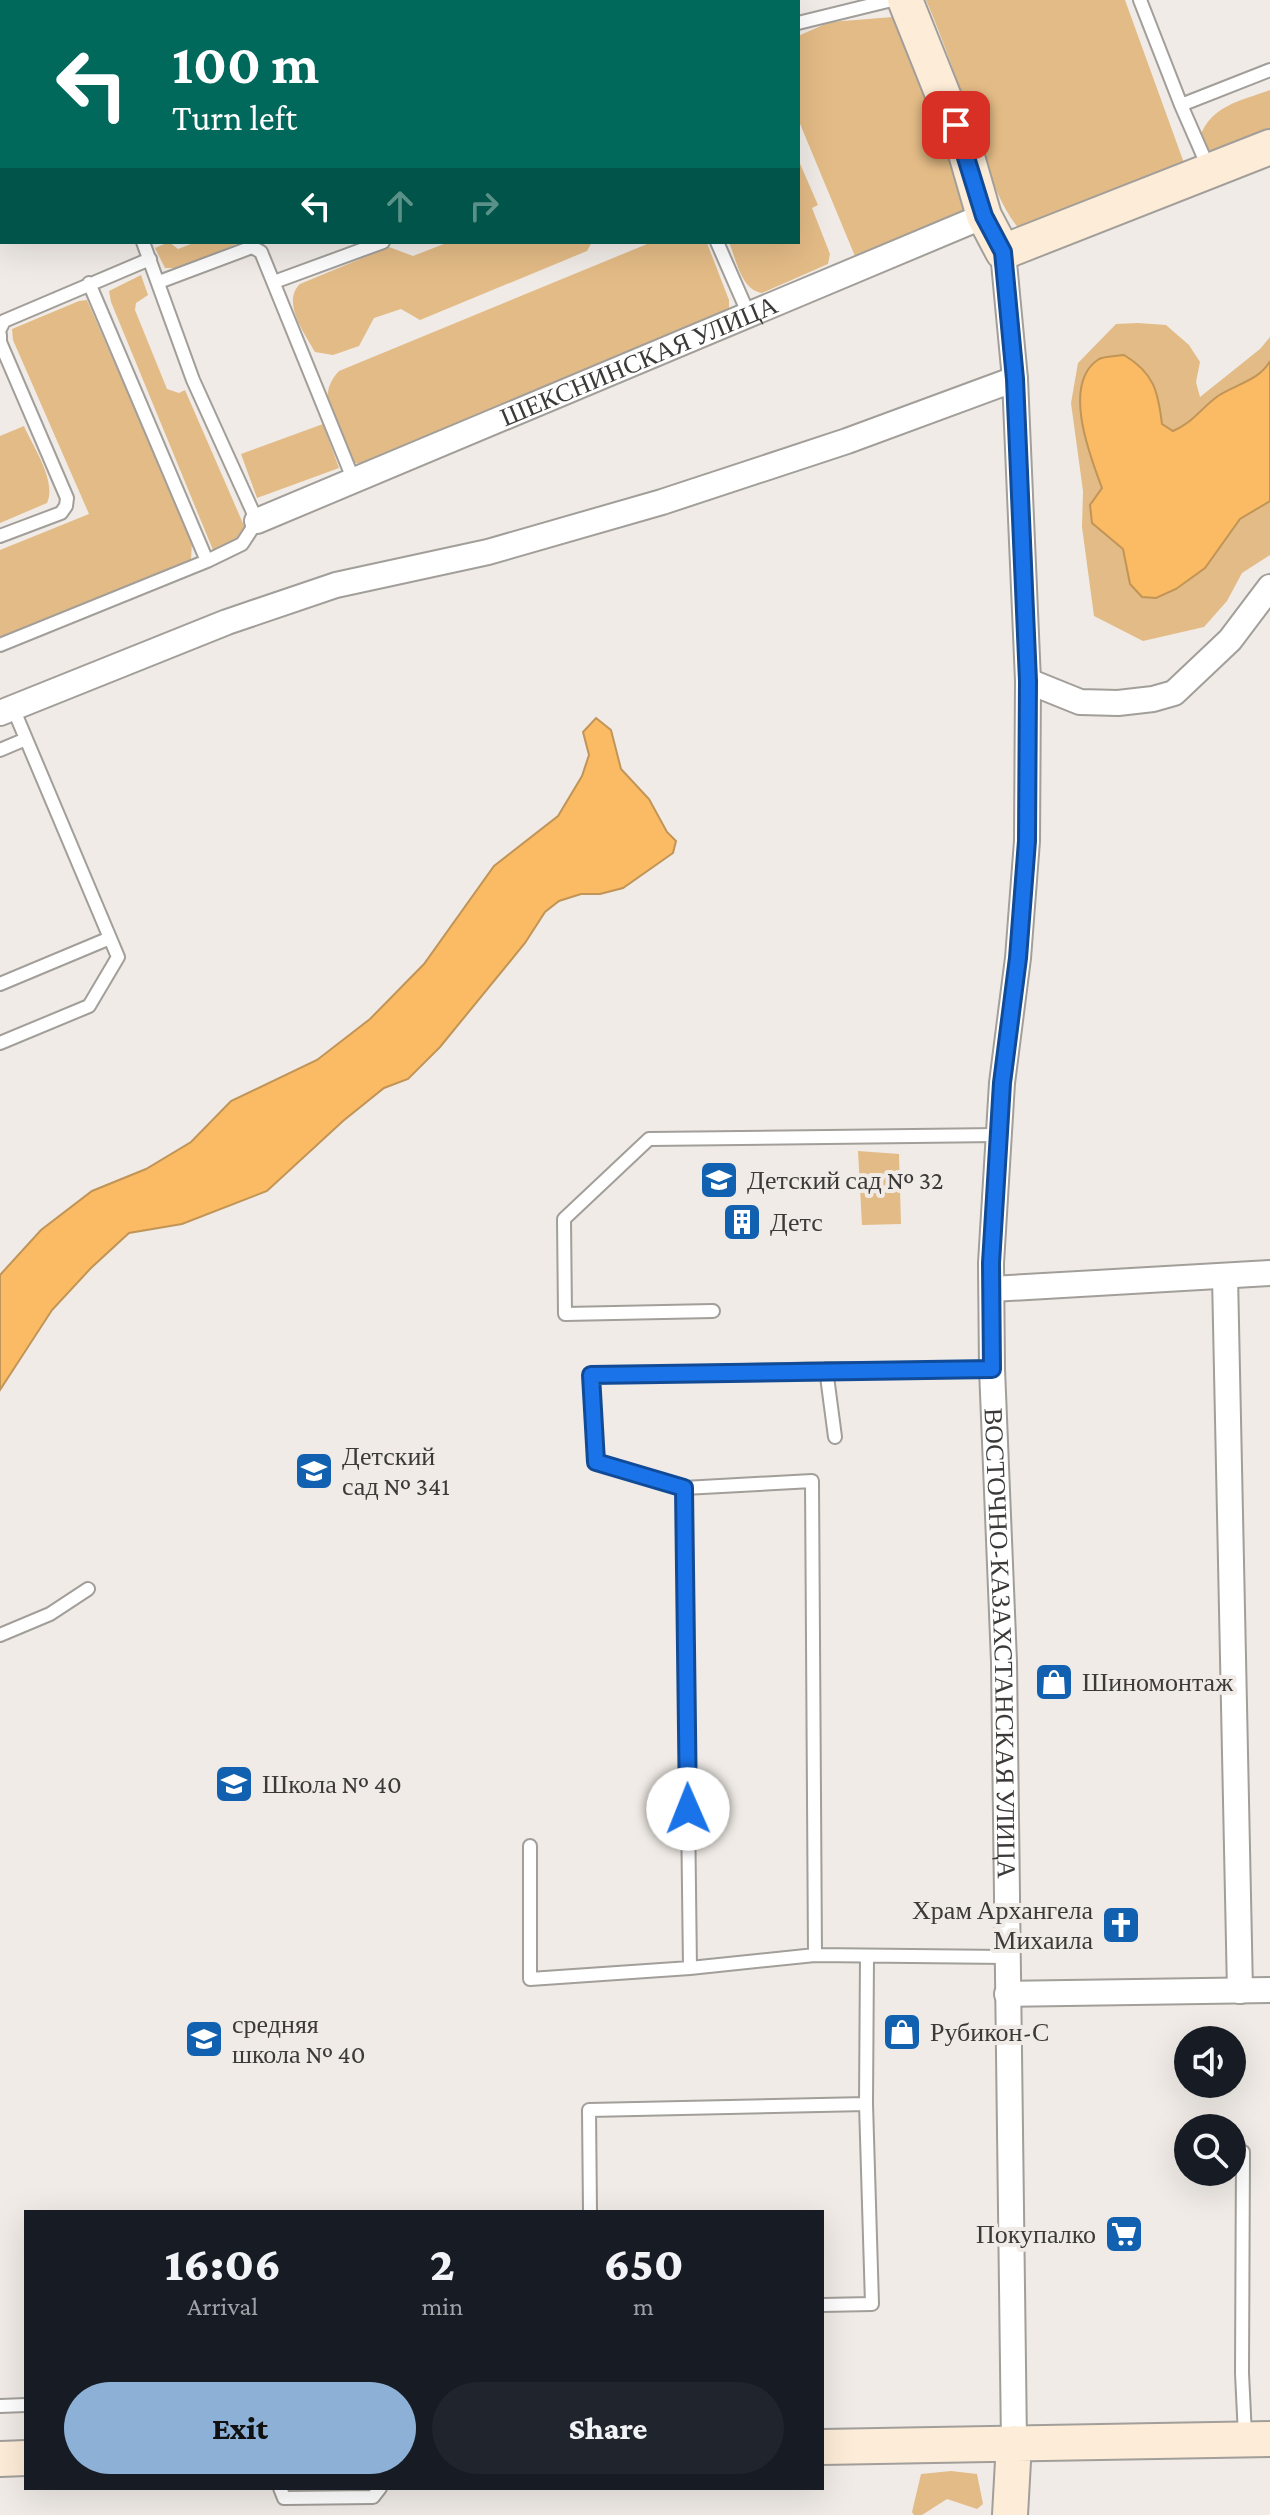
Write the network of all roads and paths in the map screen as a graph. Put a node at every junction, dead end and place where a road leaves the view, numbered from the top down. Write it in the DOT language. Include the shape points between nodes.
graph roads {
  1 [pos="892,0"];
  2 [pos="905,0"];
  3 [pos="1140,0"];
  4 [pos="800,23"];
  5 [pos="1270,70"];
  6 [pos="1181,105"];
  7 [pos="1270,147"];
  8 [pos="1210,172"];
  9 [pos="984,216"];
  10 [pos="144,244"];
  11 [pos="378,244"];
  12 [pos="718,244"];
  13 [pos="1003,252"];
  14 [pos="150,259"];
  15 [pos="159,282"];
  16 [pos="274,282"];
  17 [pos="89,283"];
  18 [pos="749,315"];
  19 [pos="0,332"];
  20 [pos="1015,379"];
  21 [pos="354,481"];
  22 [pos="257,521"];
  23 [pos="0,536"];
  24 [pos="207,561"];
  25 [pos="1270,587"];
  26 [pos="0,645"];
  27 [pos="1028,681"];
  28 [pos="6,710"];
  29 [pos="26,739"];
  30 [pos="0,750"];
  31 [pos="110,938"];
  32 [pos="0,984"];
  33 [pos="0,1043"];
  34 [pos="999,1135"];
  35 [pos="1270,1273"];
  36 [pos="1225,1276"];
  37 [pos="992,1289"];
  38 [pos="713,1311"];
  39 [pos="826,1369"];
  40 [pos="992,1369"];
  41 [pos="835,1437"];
  42 [pos="684,1488"];
  43 [pos="88,1589"];
  44 [pos="0,1635"];
  45 [pos="530,1846"];
  46 [pos="815,1955"];
  47 [pos="867,1956"];
  48 [pos="1007,1957"];
  49 [pos="690,1968"];
  50 [pos="1270,1990"];
  51 [pos="1240,1991"];
  52 [pos="1007,1994"];
  53 [pos="866,2104"];
  54 [pos="1243,2186"];
  55 [pos="590,2210"];
  56 [pos="824,2305"];
  57 [pos="24,2405"];
  58 [pos="0,2406"];
  59 [pos="1258,2439"];
  60 [pos="1014,2443"];
  61 [pos="824,2447"];
  62 [pos="24,2458"];
  63 [pos="0,2459"];
  64 [pos="281,2490"];
  65 [pos="378,2490"];
  66 [pos="1010,2515"];
  1 -- 4 [label="lane"];
  2 -- 9 [label="street" via="965,150"];
  3 -- 6 [label="lane"];
  5 -- 6 [label="lane"];
  6 -- 8 [label="lane"];
  7 -- 8 [label="street"];
  8 -- 13 [label="street"];
  9 -- 13 [label="street"];
  9 -- 18 [label="street, ШЕКСНИНСКАЯ УЛИЦА"];
  10 -- 14 [label="lane"];
  11 -- 16 [label="lane"];
  12 -- 18 [label="lane"];
  13 -- 20 [label="street, ВОСТОЧНО-КАЗАХСТАНСКАЯ УЛИЦА"];
  14 -- 15 [label="lane"];
  14 -- 17 [label="lane"];
  15 -- 16 [label="lane" via="252,247 261,252"];
  15 -- 22 [label="lane" via="193,380"];
  16 -- 21 [label="lane"];
  17 -- 19 [label="lane" via="4,321"];
  17 -- 24 [label="lane"];
  18 -- 21 [label="street, ШЕКСНИНСКАЯ УЛИЦА"];
  19 -- 23 [label="lane" via="67,498 61,513"];
  20 -- 27 [label="street, ВОСТОЧНО-КАЗАХСТАНСКАЯ УЛИЦА"];
  20 -- 28 [label="street" via="662,502 488,552 336,585 227,622"];
  21 -- 22 [label="street, ШЕКСНИНСКАЯ УЛИЦА"];
  22 -- 24 [label="lane, ШЕКСНИНСКАЯ УЛИЦА" via="242,544"];
  24 -- 26 [label="lane, ШЕКСНИНСКАЯ УЛИЦА"];
  25 -- 27 [label="street" via="1230,640 1174,693 1118,703 1080,702"];
  27 -- 34 [label="street, ВОСТОЧНО-КАЗАХСТАНСКАЯ УЛИЦА" via="1027,841"];
  28 -- 29 [label="lane"];
  29 -- 30 [label="lane"];
  29 -- 31 [label="lane"];
  31 -- 32 [label="lane"];
  31 -- 33 [label="lane" via="118,957 89,1006"];
  34 -- 37 [label="street, ВОСТОЧНО-КАЗАХСТАНСКАЯ УЛИЦА"];
  34 -- 38 [label="lane" via="649,1139 564,1219 565,1314"];
  35 -- 36 [label="street"];
  36 -- 37 [label="street"];
  36 -- 51 [label="street"];
  37 -- 40 [label="street, ВОСТОЧНО-КАЗАХСТАНСКАЯ УЛИЦА"];
  39 -- 40 [label="lane"];
  39 -- 41 [label="lane"];
  39 -- 42 [label="lane" via="591,1375 596,1462"];
  40 -- 48 [label="street, ВОСТОЧНО-КАЗАХСТАНСКАЯ УЛИЦА" via="1004,1662"];
  42 -- 46 [label="lane" via="812,1481"];
  42 -- 49 [label="lane"];
  43 -- 44 [label="lane" via="50,1614"];
  45 -- 49 [label="lane" via="530,1979"];
  46 -- 47 [label="lane"];
  46 -- 49 [label="lane"];
  47 -- 48 [label="lane"];
  47 -- 53 [label="lane"];
  48 -- 52 [label="street, ВОСТОЧНО-КАЗАХСТАНСКАЯ УЛИЦА"];
  50 -- 51 [label="street"];
  51 -- 52 [label="street"];
  52 -- 60 [label="street, ВОСТОЧНО-КАЗАХСТАНСКАЯ УЛИЦА"];
  53 -- 55 [label="lane" via="589,2110"];
  53 -- 56 [label="lane" via="872,2304"];
  54 -- 59 [label="lane" via="1242,2373"];
  57 -- 58 [label="lane"];
  59 -- 60 [label="street"];
  60 -- 61 [label="street"];
  60 -- 66 [label="street, ВОСТОЧНО-КАЗАХСТАНСКАЯ УЛИЦА"];
  62 -- 63 [label="street"];
  64 -- 65 [label="lane" via="284,2498 373,2497"];
}
